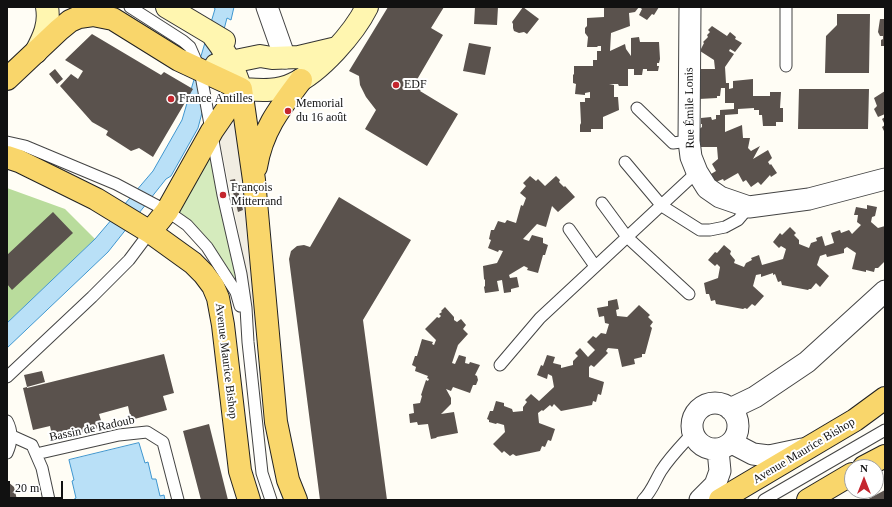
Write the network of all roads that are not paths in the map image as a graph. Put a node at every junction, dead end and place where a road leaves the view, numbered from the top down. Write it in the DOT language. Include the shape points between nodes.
graph roads {
  1 [pos="47,7"];
  2 [pos="130,7"];
  3 [pos="167,7"];
  4 [pos="268,7"];
  5 [pos="368,7"];
  6 [pos="690,7"];
  7 [pos="786,7"];
  8 [pos="212,34"];
  9 [pos="337,48"];
  10 [pos="36,52"];
  11 [pos="260,56"];
  12 [pos="285,58"];
  13 [pos="231,62"];
  14 [pos="786,66"];
  15 [pos="200,70"];
  16 [pos="7,80"];
  17 [pos="301,80"];
  18 [pos="241,89"];
  19 [pos="637,108"];
  20 [pos="212,131"];
  21 [pos="689,141"];
  22 [pos="7,142"];
  23 [pos="11,156"];
  24 [pos="625,162"];
  25 [pos="697,172"];
  26 [pos="885,179"];
  27 [pos="254,180"];
  28 [pos="602,203"];
  29 [pos="662,206"];
  30 [pos="749,207"];
  31 [pos="167,211"];
  32 [pos="569,229"];
  33 [pos="150,232"];
  34 [pos="627,237"];
  35 [pos="595,266"];
  36 [pos="885,291"];
  37 [pos="689,294"];
  38 [pos="248,342"];
  39 [pos="500,365"];
  40 [pos="7,376"];
  41 [pos="885,398"];
  42 [pos="730,409"];
  43 [pos="7,421"];
  44 [pos="885,430"];
  45 [pos="692,434"];
  46 [pos="12,436"];
  47 [pos="725,446"];
  48 [pos="808,448"];
  49 [pos="7,453"];
  50 [pos="36,454"];
  51 [pos="844,479"];
  52 [pos="49,500"];
  53 [pos="178,500"];
  54 [pos="249,500"];
  55 [pos="271,500"];
  56 [pos="296,500"];
  57 [pos="643,500"];
  58 [pos="700,500"];
  59 [pos="720,500"];
  60 [pos="764,500"];
  61 [pos="808,500"];
  1 -- 10 [label="main road" via="48,26"];
  2 -- 15 [label="lane" via="190,47"];
  3 -- 8 [label="main road"];
  4 -- 12 [label="street"];
  5 -- 9 [label="main road" via="355,28"];
  6 -- 21 [label="street, Rue Émile Lonis"];
  7 -- 14 [label="lane"];
  8 -- 11 [label="main road" via="242,51"];
  8 -- 13 [label="main road"];
  9 -- 12 [label="main road"];
  9 -- 17 [label="main road"];
  10 -- 15 [label="main road" via="70,21 91,15 102,16 113,19"];
  10 -- 16 [label="main road"];
  11 -- 12 [label="main road"];
  11 -- 13 [label="main road"];
  13 -- 15 [label="main road"];
  13 -- 18 [label="main road"];
  15 -- 18 [label="main road"];
  15 -- 20 [label="lane"];
  17 -- 18 [label="main road" via="293,85 271,90"];
  17 -- 27 [label="main road" via="268,127 260,145"];
  18 -- 20 [label="main road"];
  18 -- 27 [label="main road"];
  19 -- 21 [label="lane" via="673,143"];
  20 -- 31 [label="main road"];
  20 -- 38 [label="lane" via="241,274"];
  21 -- 25 [label="street, Rue Émile Lonis" via="691,157"];
  22 -- 31 [label="lane" via="25,146 109,182"];
  23 -- 33 [label="main road, Avenue Maurice Bishop" via="96,199"];
  24 -- 29 [label="lane"];
  25 -- 29 [label="lane"];
  25 -- 30 [label="street, Rue Émile Lonis" via="707,188 720,197"];
  26 -- 30 [label="street, Rue Émile Lonis" via="809,199"];
  27 -- 56 [label="main road" via="276,422 288,480"];
  28 -- 34 [label="lane"];
  29 -- 30 [label="lane" via="700,230 725,227 738,220"];
  29 -- 34 [label="lane"];
  31 -- 33 [label="main road"];
  31 -- 38 [label="lane" via="187,225 220,266 236,292"];
  32 -- 35 [label="lane"];
  33 -- 40 [label="lane" via="129,260"];
  33 -- 54 [label="main road, Avenue Maurice Bishop" via="193,263 213,286 218,298 240,471"];
  34 -- 35 [label="lane"];
  34 -- 37 [label="lane"];
  35 -- 39 [label="lane" via="540,318"];
  36 -- 42 [label="street" via="807,362 755,397"];
  38 -- 55 [label="lane" via="262,473"];
  41 -- 48 [label="main road, Avenue Maurice Bishop" via="855,420"];
  42 -- 45 [label="street" via="717,403 702,406 692,418"];
  42 -- 47 [label="street" via="738,422 738,429 736,436"];
  43 -- 46 [label="lane"];
  44 -- 60 [label="lane"];
  45 -- 47 [label="street" via="702,447 710,450"];
  45 -- 57 [label="lane" via="678,448"];
  46 -- 49 [label="lane"];
  46 -- 50 [label="lane, Bassin de Radoub" via="32,445"];
  47 -- 48 [label="street" via="769,456"];
  47 -- 58 [label="street" via="715,485"];
  48 -- 59 [label="main road, Avenue Maurice Bishop"];
  50 -- 52 [label="lane, Bassin de Radoub"];
  50 -- 53 [label="lane, Bassin de Radoub" via="119,435 147,432 163,442"];
  51 -- 61 [label="main road"];
}
